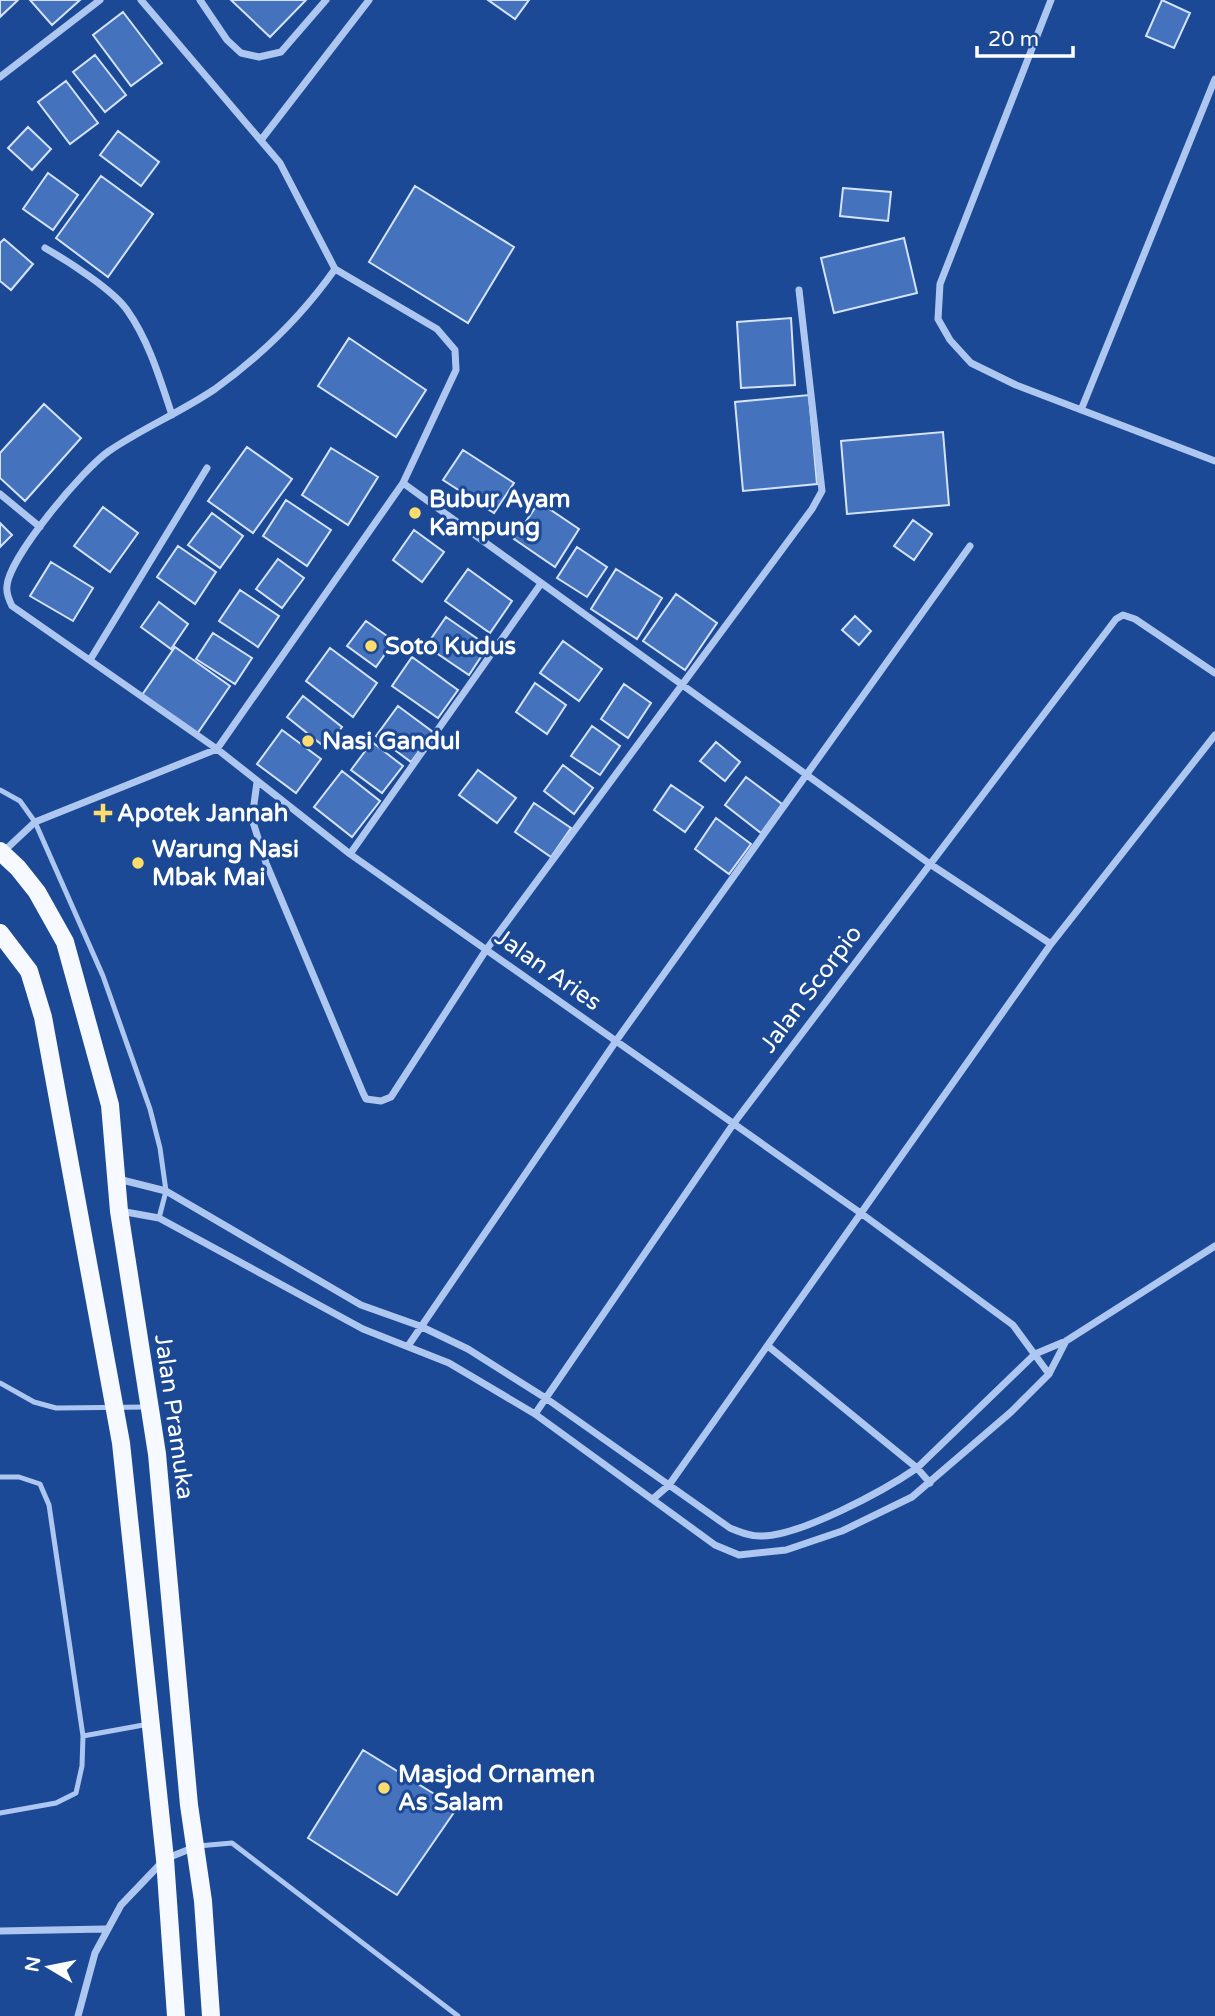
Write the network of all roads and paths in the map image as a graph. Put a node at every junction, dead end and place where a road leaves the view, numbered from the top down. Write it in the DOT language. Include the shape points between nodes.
graph roads {
  1 [pos="100,0"];
  2 [pos="141,0"];
  3 [pos="201,0"];
  4 [pos="326,0"];
  5 [pos="369,0"];
  6 [pos="1051,0"];
  7 [pos="0,77"];
  8 [pos="1215,79"];
  9 [pos="261,140"];
  10 [pos="46,248"];
  11 [pos="335,269"];
  12 [pos="799,290"];
  13 [pos="1081,410"];
  14 [pos="172,415"];
  15 [pos="1215,461"];
  16 [pos="207,468"];
  17 [pos="403,483"];
  18 [pos="0,494"];
  19 [pos="40,527"];
  20 [pos="970,546"];
  21 [pos="540,584"];
  22 [pos="90,660"];
  23 [pos="1215,673"];
  24 [pos="680,685"];
  25 [pos="1215,735"];
  26 [pos="217,749"];
  27 [pos="807,776"];
  28 [pos="257,782"];
  29 [pos="0,790"];
  30 [pos="35,822"];
  31 [pos="1,852"];
  32 [pos="350,854"];
  33 [pos="930,864"];
  34 [pos="0,933"];
  35 [pos="1051,944"];
  36 [pos="486,950"];
  37 [pos="616,1041"];
  38 [pos="734,1123"];
  39 [pos="118,1179"];
  40 [pos="166,1191"];
  41 [pos="119,1211"];
  42 [pos="862,1214"];
  43 [pos="159,1218"];
  44 [pos="1215,1246"];
  45 [pos="421,1326"];
  46 [pos="1066,1341"];
  47 [pos="408,1346"];
  48 [pos="768,1346"];
  49 [pos="1035,1354"];
  50 [pos="1049,1374"];
  51 [pos="0,1383"];
  52 [pos="547,1399"];
  53 [pos="149,1407"];
  54 [pos="116,1408"];
  55 [pos="535,1414"];
  56 [pos="917,1468"];
  57 [pos="0,1477"];
  58 [pos="930,1483"];
  59 [pos="669,1485"];
  60 [pos="654,1498"];
  61 [pos="150,1724"];
  62 [pos="83,1735"];
  63 [pos="0,1813"];
  64 [pos="197,1846"];
  65 [pos="164,1858"];
  66 [pos="105,1929"];
  67 [pos="0,1931"];
  68 [pos="78,2016"];
  69 [pos="176,2016"];
  70 [pos="211,2016"];
  71 [pos="458,2016"];
  1 -- 7 [label="street"];
  2 -- 9 [label="street"];
  3 -- 4 [label="street" via="227,40 241,53 260,57 281,52"];
  5 -- 9 [label="street"];
  6 -- 13 [label="street" via="940,284 938,318 971,363"];
  8 -- 13 [label="street"];
  9 -- 11 [label="street" via="280,163"];
  10 -- 14 [label="street" via="126,309 153,357"];
  11 -- 14 [label="street" via="293,324 215,389"];
  11 -- 17 [label="street" via="438,329 457,357 450,385"];
  12 -- 24 [label="street" via="822,491"];
  13 -- 15 [label="street"];
  14 -- 19 [label="street" via="107,452"];
  16 -- 22 [label="street"];
  17 -- 21 [label="street"];
  17 -- 26 [label="street"];
  18 -- 19 [label="street"];
  19 -- 22 [label="street, Jalan Aries" via="11,571 8,599"];
  20 -- 27 [label="street"];
  21 -- 24 [label="street"];
  21 -- 32 [label="street"];
  22 -- 26 [label="street, Jalan Aries"];
  23 -- 33 [label="street, Jalan Scorpio" via="1135,620 1123,615 1116,619"];
  24 -- 27 [label="street"];
  24 -- 36 [label="street"];
  25 -- 35 [label="street"];
  26 -- 28 [label="street, Jalan Aries"];
  26 -- 30 [label="street"];
  27 -- 33 [label="street"];
  27 -- 37 [label="street"];
  28 -- 32 [label="street, Jalan Aries"];
  28 -- 36 [label="street" via="252,819 266,863 366,1099 391,1097"];
  29 -- 30 [label="lane" via="20,801"];
  30 -- 31 [label="street"];
  30 -- 40 [label="lane" via="112,1000 150,1109"];
  31 -- 39 [label="main road, Jalan Pramuka" via="37,892 65,942 110,1105"];
  32 -- 36 [label="street, Jalan Aries"];
  33 -- 35 [label="street"];
  33 -- 38 [label="street, Jalan Scorpio"];
  34 -- 54 [label="main road" via="29,971 43,1017"];
  35 -- 42 [label="street"];
  36 -- 37 [label="street, Jalan Aries"];
  37 -- 38 [label="street, Jalan Aries"];
  37 -- 45 [label="street"];
  38 -- 42 [label="street, Jalan Aries"];
  38 -- 52 [label="street, Jalan Scorpio"];
  39 -- 40 [label="street"];
  39 -- 41 [label="main road, Jalan Pramuka"];
  40 -- 43 [label="lane"];
  40 -- 45 [label="street" via="361,1305"];
  41 -- 43 [label="street"];
  41 -- 53 [label="main road, Jalan Pramuka"];
  42 -- 48 [label="street"];
  42 -- 49 [label="street, Jalan Aries" via="1013,1325"];
  43 -- 47 [label="street" via="363,1329"];
  44 -- 46 [label="street"];
  45 -- 47 [label="street"];
  45 -- 52 [label="street" via="468,1349"];
  46 -- 49 [label="street"];
  46 -- 50 [label="street"];
  47 -- 55 [label="street" via="449,1363"];
  48 -- 56 [label="street"];
  48 -- 59 [label="street"];
  49 -- 50 [label="street"];
  49 -- 56 [label="street"];
  50 -- 58 [label="street"];
  51 -- 54 [label="lane" via="44,1406"];
  52 -- 55 [label="street, Jalan Scorpio"];
  52 -- 59 [label="street"];
  53 -- 54 [label="lane"];
  53 -- 64 [label="main road, Jalan Pramuka"];
  54 -- 61 [label="main road"];
  55 -- 60 [label="street"];
  56 -- 58 [label="street"];
  56 -- 59 [label="street" via="843,1508 779,1535 761,1536 730,1528"];
  57 -- 62 [label="lane" via="40,1484 49,1505"];
  58 -- 60 [label="street" via="912,1497 842,1531 764,1555 739,1555 715,1545"];
  59 -- 60 [label="street"];
  61 -- 62 [label="lane"];
  61 -- 65 [label="main road"];
  62 -- 63 [label="lane" via="76,1793 56,1802"];
  64 -- 65 [label="street"];
  64 -- 70 [label="main road, Jalan Pramuka"];
  64 -- 71 [label="lane" via="232,1843"];
  65 -- 66 [label="street"];
  65 -- 69 [label="main road"];
  66 -- 67 [label="street"];
  66 -- 68 [label="street"];
}
